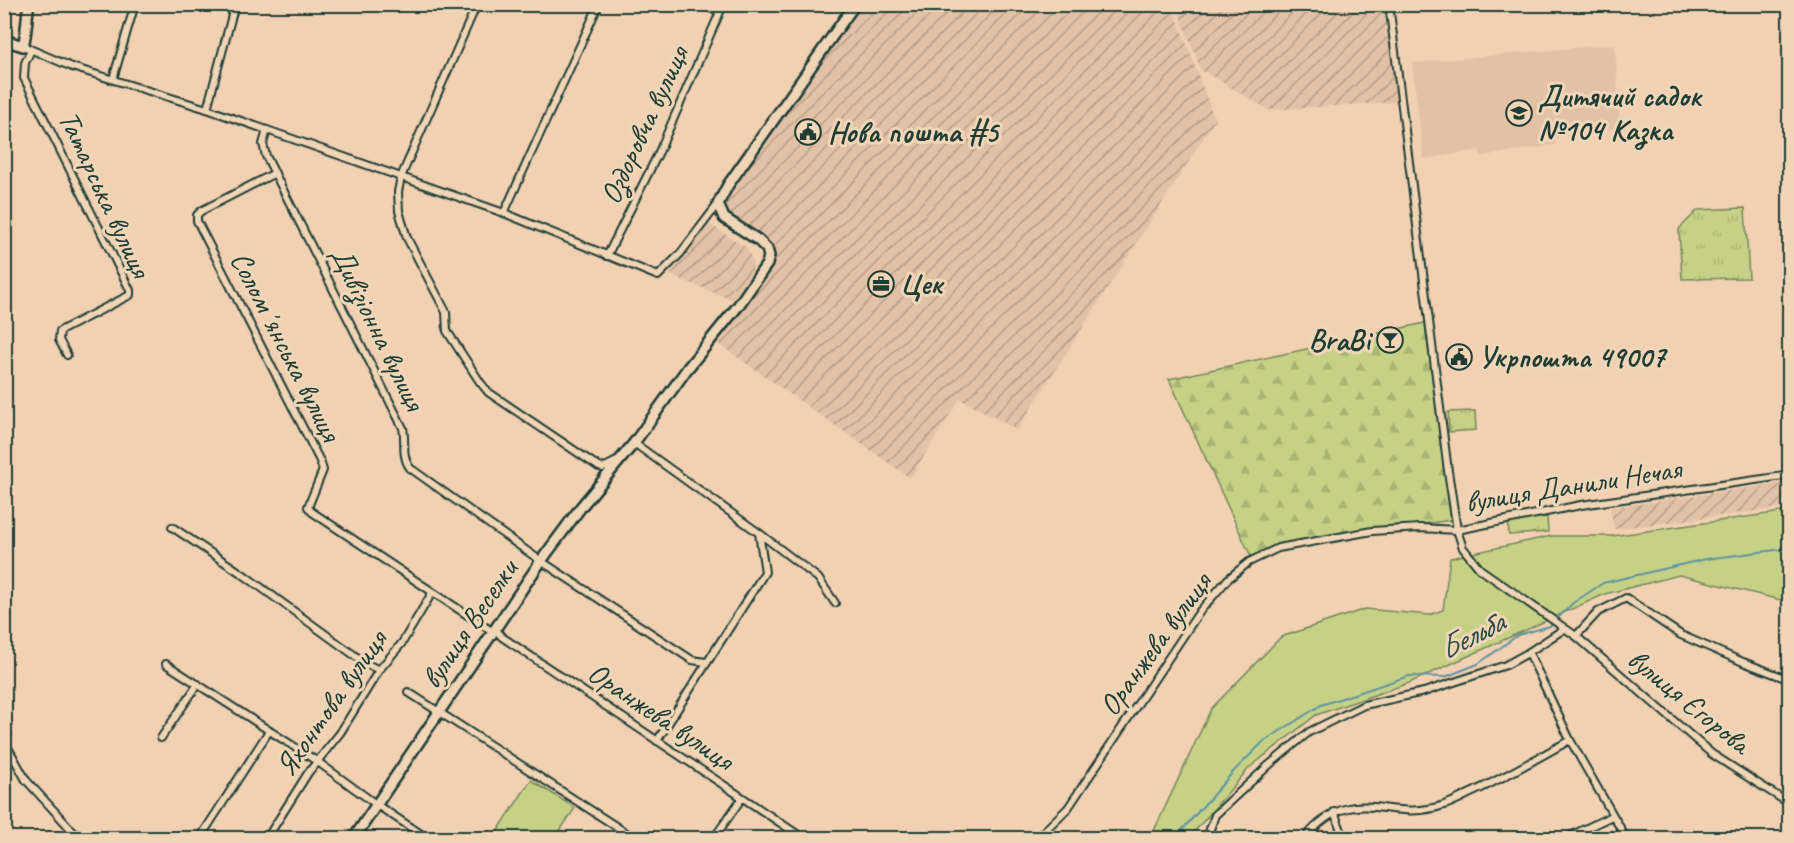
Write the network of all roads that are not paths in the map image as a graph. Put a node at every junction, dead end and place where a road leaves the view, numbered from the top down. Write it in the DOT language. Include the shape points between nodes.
graph roads {
  1 [pos="30,4"];
  2 [pos="135,4"];
  3 [pos="235,4"];
  4 [pos="477,4"];
  5 [pos="599,4"];
  6 [pos="700,4"];
  7 [pos="855,4"];
  8 [pos="1389,4"];
  9 [pos="4,40"];
  10 [pos="27,48"];
  11 [pos="113,79"];
  12 [pos="207,109"];
  13 [pos="267,129"];
  14 [pos="275,173"];
  15 [pos="401,177"];
  16 [pos="718,204"];
  17 [pos="504,213"];
  18 [pos="607,256"];
  19 [pos="67,355"];
  20 [pos="634,443"];
  21 [pos="620,459"];
  22 [pos="1790,475"];
  23 [pos="172,527"];
  24 [pos="1457,530"];
  25 [pos="759,533"];
  26 [pos="541,561"];
  27 [pos="432,593"];
  28 [pos="835,603"];
  29 [pos="1561,628"];
  30 [pos="494,631"];
  31 [pos="1576,636"];
  32 [pos="1528,653"];
  33 [pos="706,662"];
  34 [pos="166,664"];
  35 [pos="379,670"];
  36 [pos="1790,680"];
  37 [pos="198,684"];
  38 [pos="408,692"];
  39 [pos="438,713"];
  40 [pos="269,730"];
  41 [pos="8,734"];
  42 [pos="161,738"];
  43 [pos="1570,740"];
  44 [pos="657,741"];
  45 [pos="318,762"];
  46 [pos="742,798"];
  47 [pos="1790,804"];
  48 [pos="377,805"];
  49 [pos="1334,812"];
  50 [pos="1612,816"];
  51 [pos="79,838"];
  52 [pos="200,838"];
  53 [pos="267,838"];
  54 [pos="354,838"];
  55 [pos="427,838"];
  56 [pos="634,838"];
  57 [pos="714,838"];
  58 [pos="803,838"];
  59 [pos="1037,838"];
  60 [pos="1207,838"];
  61 [pos="1305,838"];
  62 [pos="1344,838"];
  63 [pos="1566,838"];
  64 [pos="1626,838"];
  1 -- 10 [label="street, Татарська вулиця" via="25,19"];
  2 -- 11 [label="street"];
  3 -- 12 [label="street"];
  4 -- 15 [label="street"];
  5 -- 17 [label="street"];
  6 -- 18 [label="street, Оздоровча вулиця" via="720,12 659,152"];
  7 -- 16 [label="street"];
  8 -- 24 [label="street, вулиця Данили Нечая"];
  9 -- 10 [label="street"];
  10 -- 11 [label="street"];
  10 -- 19 [label="street, Татарська вулиця" via="24,78 130,290 130,295 60,331"];
  11 -- 12 [label="street"];
  12 -- 13 [label="street"];
  13 -- 14 [label="street, Дивізіонна вулиця" via="263,144"];
  13 -- 15 [label="street"];
  14 -- 26 [label="street, Дивізіонна вулиця" via="403,428 410,468"];
  14 -- 27 [label="street, Соломʼянська вулиця" via="201,211 197,221 320,461 323,470 308,507"];
  15 -- 17 [label="street"];
  15 -- 21 [label="street" via="399,211 407,238 446,312 447,331 488,392 599,466 607,467"];
  16 -- 18 [label="street" via="658,276"];
  16 -- 20 [label="street, вулиця Веселки" via="724,218 767,249 767,264"];
  17 -- 18 [label="street"];
  20 -- 21 [label="street, вулиця Веселки"];
  20 -- 25 [label="street"];
  21 -- 26 [label="street, вулиця Веселки"];
  22 -- 24 [label="street, вулиця Данили Нечая" via="1581,505"];
  23 -- 35 [label="street"];
  24 -- 29 [label="street, вулиця Єгорова" via="1462,548 1480,569"];
  24 -- 59 [label="street, Оранжева вулиця" via="1372,531 1278,548 1249,562 1200,611 1068,808"];
  25 -- 28 [label="street" via="818,578"];
  25 -- 33 [label="street" via="765,572"];
  26 -- 30 [label="street, вулиця Веселки"];
  26 -- 33 [label="street, Дивізіонна вулиця" via="692,660"];
  27 -- 30 [label="street, Соломʼянська вулиця"];
  27 -- 35 [label="street, Яхонтова вулиця" via="402,643"];
  29 -- 31 [label="street, вулиця Єгорова"];
  29 -- 32 [label="street"];
  30 -- 39 [label="street, вулиця Веселки"];
  30 -- 44 [label="street, Оранжева вулиця"];
  31 -- 36 [label="street" via="1598,612 1626,598 1681,635"];
  31 -- 47 [label="street, вулиця Єгорова" via="1712,754"];
  32 -- 43 [label="street"];
  32 -- 60 [label="street" via="1506,665 1434,689 1364,705 1309,732 1215,815"];
  33 -- 44 [label="street"];
  34 -- 37 [label="street"];
  35 -- 45 [label="street, Яхонтова вулиця"];
  37 -- 40 [label="street"];
  37 -- 42 [label="street"];
  38 -- 39 [label="street"];
  39 -- 48 [label="street, вулиця Веселки"];
  39 -- 56 [label="street"];
  40 -- 45 [label="street"];
  40 -- 52 [label="street"];
  41 -- 51 [label="street" via="6,744 26,780"];
  43 -- 49 [label="street" via="1443,806 1415,810 1358,806"];
  43 -- 50 [label="street"];
  44 -- 46 [label="street, Оранжева вулиця"];
  45 -- 48 [label="street"];
  45 -- 53 [label="street, Яхонтова вулиця"];
  46 -- 57 [label="street"];
  46 -- 58 [label="street, Оранжева вулиця"];
  48 -- 54 [label="street, вулиця Веселки"];
  48 -- 55 [label="street"];
  49 -- 61 [label="street" via="1318,822"];
  49 -- 62 [label="street"];
  50 -- 63 [label="street"];
  50 -- 64 [label="street"];
}
